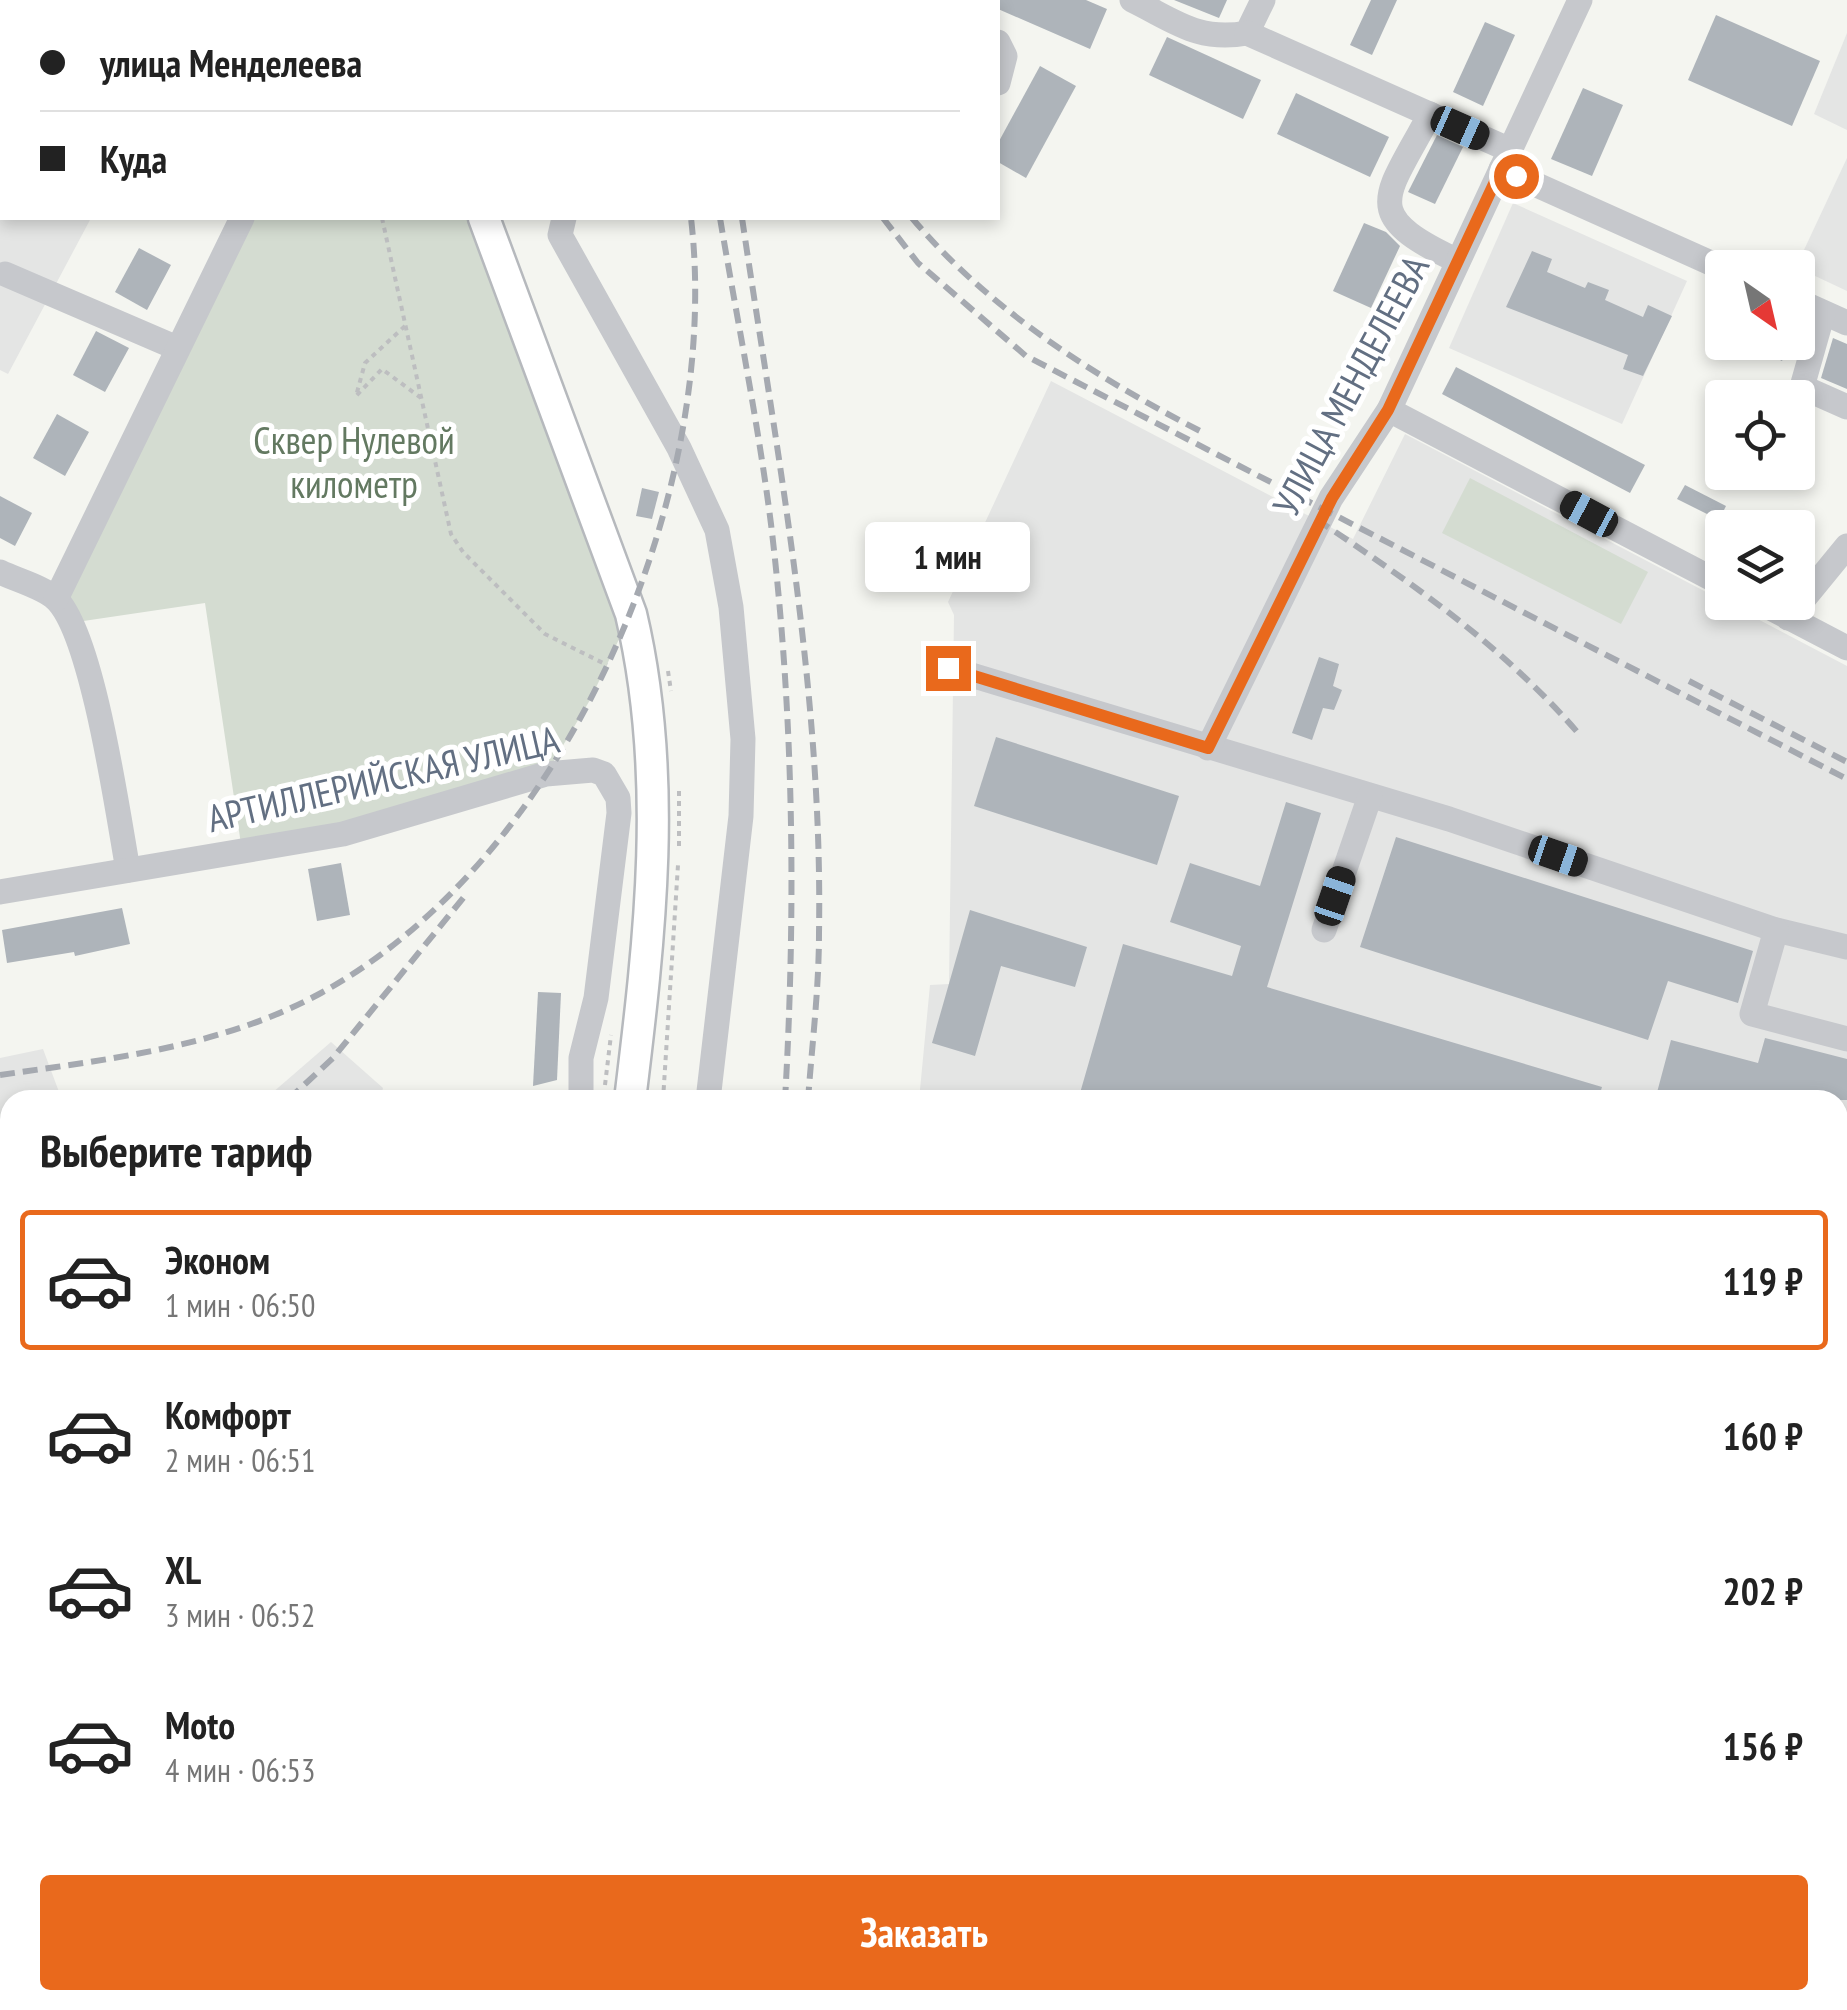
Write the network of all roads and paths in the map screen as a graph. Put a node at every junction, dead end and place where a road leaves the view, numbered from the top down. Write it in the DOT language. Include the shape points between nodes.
graph roads {
  1 [pos="1132,0"];
  2 [pos="1263,0"];
  3 [pos="1580,0"];
  4 [pos="1248,33"];
  5 [pos="1000,46"];
  6 [pos="1000,75"];
  7 [pos="1430,114"];
  8 [pos="1506,159"];
  9 [pos="241,220"];
  10 [pos="382,220"];
  11 [pos="485,220"];
  12 [pos="564,220"];
  13 [pos="1705,259"];
  14 [pos="1458,261"];
  15 [pos="6,274"];
  16 [pos="1835,318"];
  17 [pos="406,326"];
  18 [pos="178,348"];
  19 [pos="421,398"];
  20 [pos="1847,408"];
  21 [pos="1388,410"];
  22 [pos="1847,546"];
  23 [pos="0,572"];
  24 [pos="1705,575"];
  25 [pos="1815,585"];
  26 [pos="56,598"];
  27 [pos="1792,620"];
  28 [pos="1847,648"];
  29 [pos="607,665"];
  30 [pos="948,668"];
  31 [pos="1208,748"];
  32 [pos="1370,796"];
  33 [pos="128,870"];
  34 [pos="0,892"];
  35 [pos="1324,930"];
  36 [pos="1776,930"];
  37 [pos="1847,947"];
  38 [pos="1847,1039"];
  39 [pos="581,1090"];
  40 [pos="631,1090"];
  41 [pos="709,1090"];
  1 -- 4 [label="street" via="1207,37"];
  2 -- 4 [label="street"];
  3 -- 8 [label="street, УЛИЦА МЕНДЕЛЕЕВА"];
  4 -- 7 [label="street"];
  5 -- 6 [label="street"];
  7 -- 8 [label="street"];
  7 -- 14 [label="street" via="1388,193 1387,210 1415,241"];
  8 -- 13 [label="street"];
  8 -- 14 [label="street, УЛИЦА МЕНДЕЛЕЕВА"];
  9 -- 18 [label="street"];
  10 -- 17 [label="path"];
  11 -- 40 [label="main road" via="631,614 646,677 653,840"];
  12 -- 41 [label="street" via="560,235 717,530 732,607 744,738 741,816"];
  14 -- 21 [label="street, УЛИЦА МЕНДЕЛЕЕВА"];
  15 -- 18 [label="street"];
  16 -- 20 [label="street" via="1802,387"];
  17 -- 19 [label="path"];
  17 -- 19 [label="path" via="365,363 356,396 382,370"];
  18 -- 26 [label="street"];
  19 -- 29 [label="path" via="450,534 545,634"];
  21 -- 24 [label="street"];
  21 -- 31 [label="street, УЛИЦА МЕНДЕЛЕЕВА" via="1332,498"];
  22 -- 25 [label="street"];
  23 -- 26 [label="street"];
  26 -- 33 [label="street" via="100,721"];
  27 -- 28 [label="street"];
  30 -- 31 [label="street"];
  31 -- 32 [label="street"];
  32 -- 35 [label="street"];
  32 -- 36 [label="street"];
  33 -- 34 [label="street, АРТИЛЛЕРИЙСКАЯ УЛИЦА"];
  33 -- 39 [label="street, АРТИЛЛЕРИЙСКАЯ УЛИЦА" via="343,834 546,774 604,774 618,798 618,828"];
  36 -- 37 [label="street"];
  36 -- 38 [label="street" via="1752,1014"];
}
